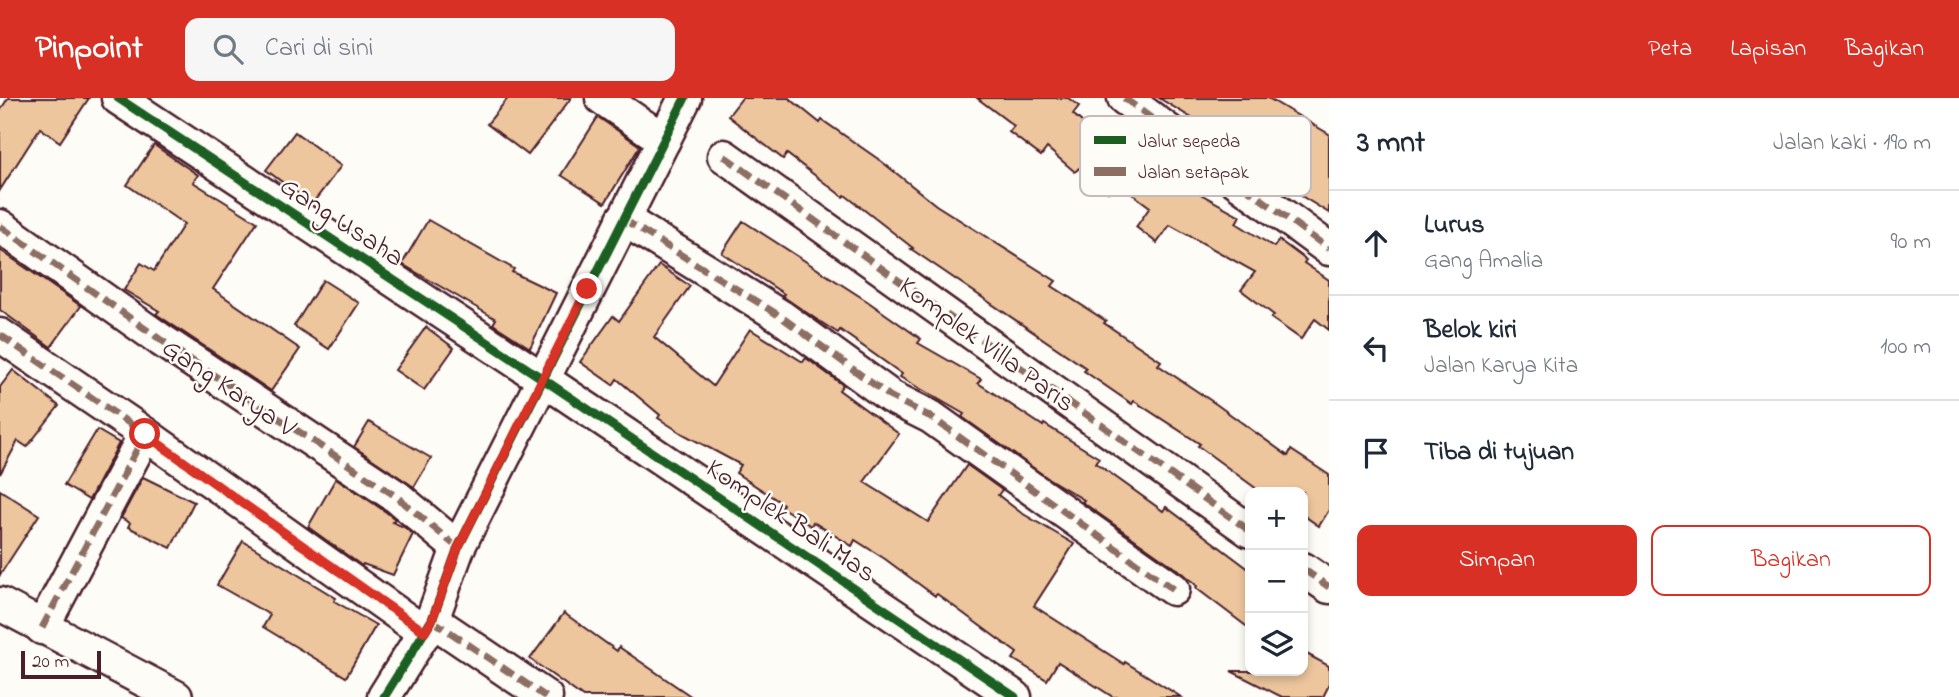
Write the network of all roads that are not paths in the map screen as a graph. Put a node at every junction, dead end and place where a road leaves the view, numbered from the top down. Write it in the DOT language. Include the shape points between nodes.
graph roads {
  1 [pos="118,98"];
  2 [pos="602,98"];
  3 [pos="685,98"];
  4 [pos="1124,98"];
  5 [pos="1148,116"];
  6 [pos="664,140"];
  7 [pos="724,156"];
  8 [pos="1257,196"];
  9 [pos="623,219"];
  10 [pos="0,226"];
  11 [pos="1329,249"];
  12 [pos="0,335"];
  13 [pos="543,379"];
  14 [pos="145,434"];
  15 [pos="1245,527"];
  16 [pos="458,548"];
  17 [pos="1308,572"];
  18 [pos="1329,587"];
  19 [pos="1174,589"];
  20 [pos="0,604"];
  21 [pos="428,626"];
  22 [pos="42,628"];
  23 [pos="176,697"];
  24 [pos="384,697"];
  25 [pos="545,697"];
  26 [pos="1016,697"];
  1 -- 13 [label="street, Gang Usaha"];
  2 -- 6 [label="street"];
  3 -- 6 [label="street"];
  4 -- 5 [label="street"];
  6 -- 9 [label="street"];
  7 -- 15 [label="street, Komplek Villa Paris"];
  8 -- 11 [label="street"];
  9 -- 13 [label="street"];
  9 -- 19 [label="street" via="780,316 891,397 931,417"];
  10 -- 16 [label="street, Gang Karya V" via="397,497"];
  12 -- 14 [label="street"];
  13 -- 16 [label="street"];
  13 -- 26 [label="street, Komplek Bali Mas"];
  14 -- 21 [label="street"];
  14 -- 22 [label="street"];
  16 -- 21 [label="street"];
  17 -- 18 [label="street"];
  20 -- 22 [label="street"];
  21 -- 24 [label="street"];
  21 -- 25 [label="street"];
  22 -- 23 [label="street"];
}
